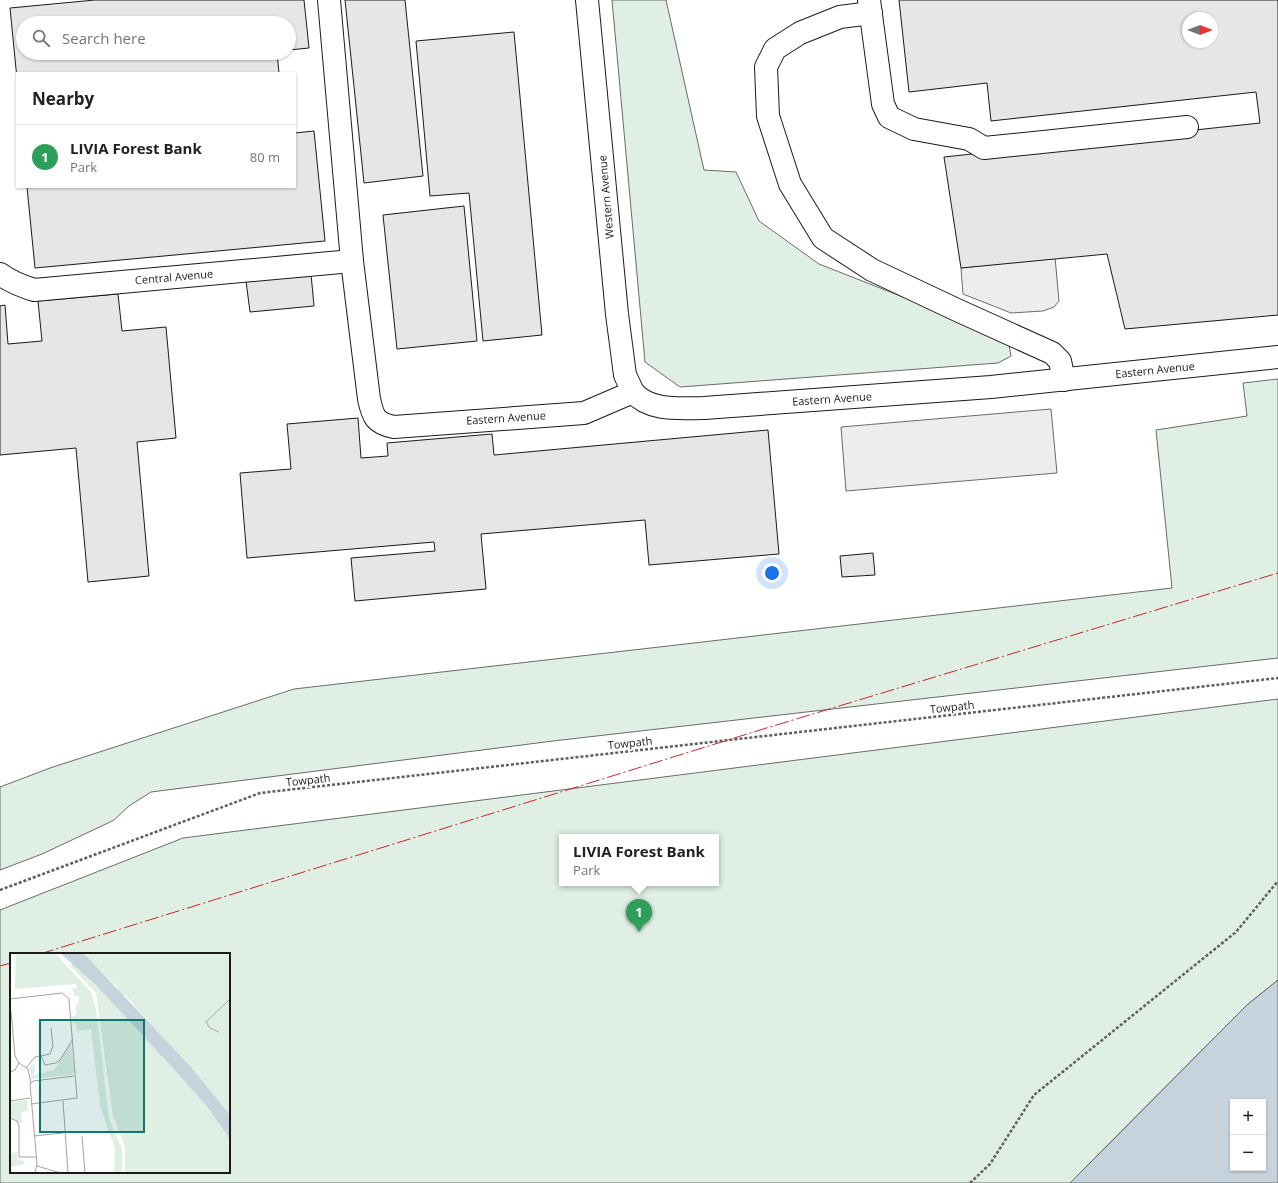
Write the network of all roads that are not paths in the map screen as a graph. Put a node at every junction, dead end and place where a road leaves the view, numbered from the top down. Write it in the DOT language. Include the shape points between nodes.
graph roads {
  1 [pos="328,0"];
  2 [pos="587,0"];
  3 [pos="870,6"];
  4 [pos="1187,127"];
  5 [pos="352,261"];
  6 [pos="0,274"];
  7 [pos="1278,357"];
  8 [pos="1064,380"];
  9 [pos="633,392"];
  1 -- 5 [label="lane"];
  2 -- 9 [label="lane, Western Avenue" via="617,314 625,375"];
  3 -- 4 [label="lane" via="883,104 889,117 914,129 969,139 984,148"];
  3 -- 8 [label="lane" via="800,33 776,49 766,67 768,116 790,184 823,238 872,270 1052,353 1060,361"];
  5 -- 6 [label="lane, Central Avenue" via="34,290 8,280"];
  5 -- 9 [label="lane, Eastern Avenue" via="369,399 372,412 383,424 394,426 584,413"];
  7 -- 8 [label="lane, Eastern Avenue"];
  8 -- 9 [label="lane, Eastern Avenue" via="704,408 673,408 649,404"];
}
